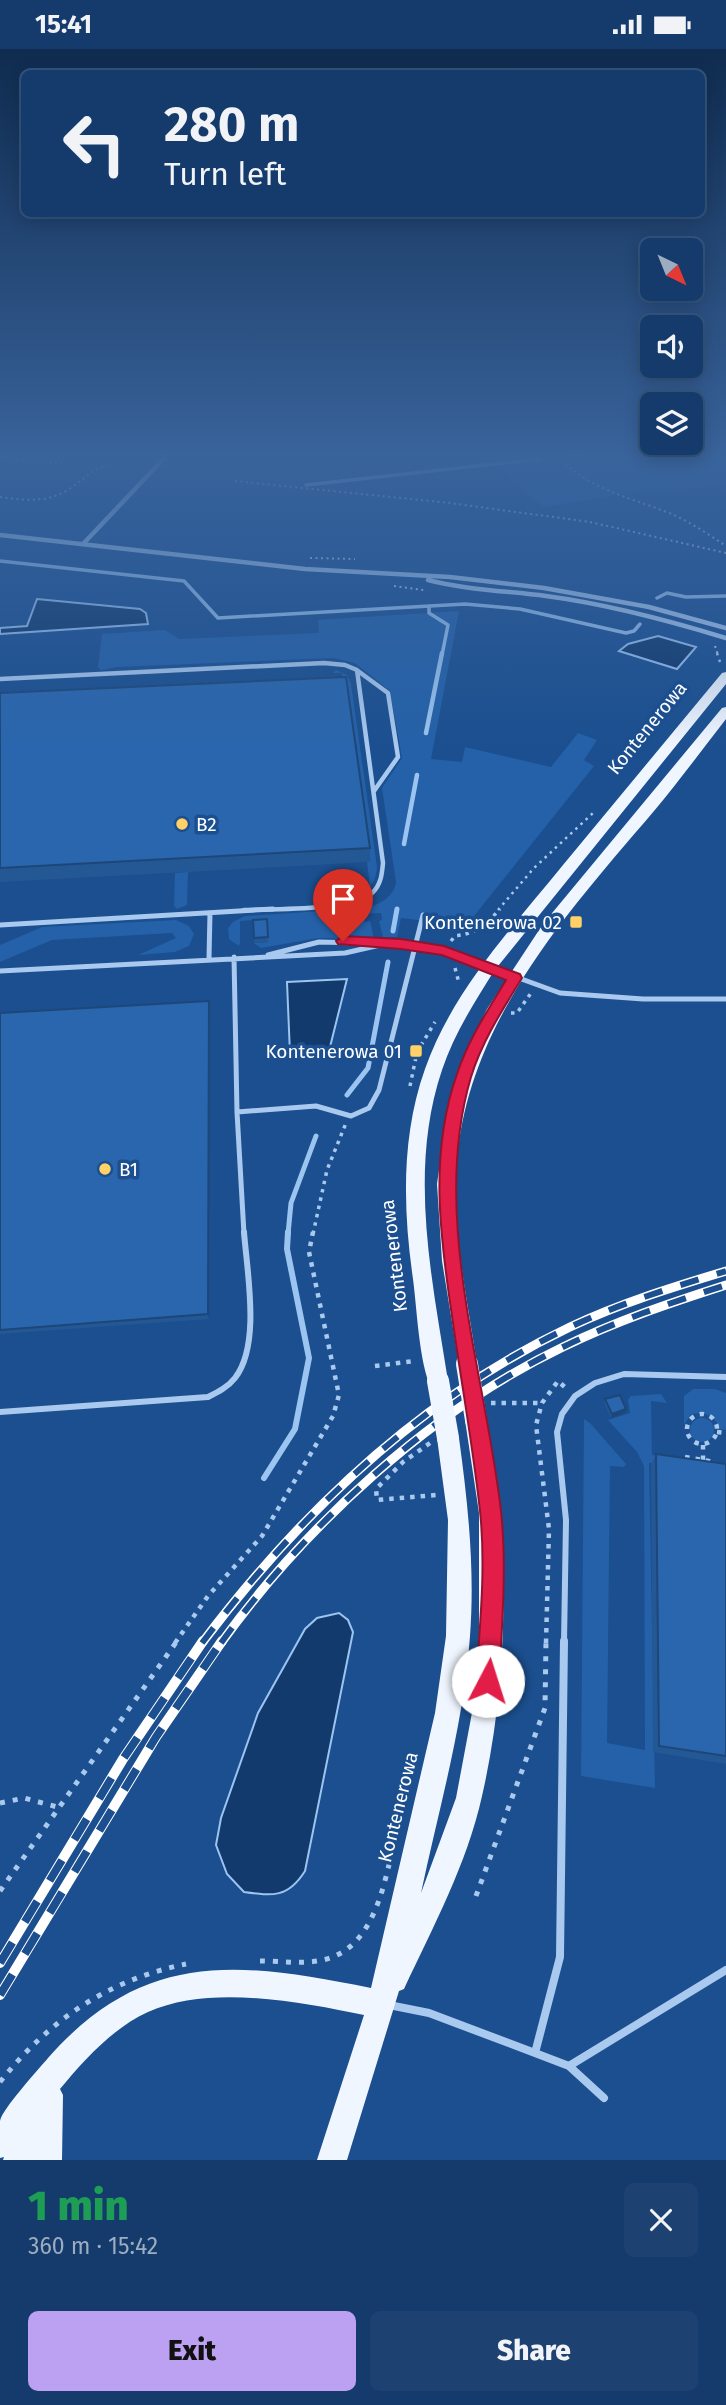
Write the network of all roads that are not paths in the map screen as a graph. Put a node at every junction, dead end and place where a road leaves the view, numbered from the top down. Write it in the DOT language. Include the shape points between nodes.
graph roads {
  1 [pos="141,551"];
  2 [pos="417,577"];
  3 [pos="726,628"];
  4 [pos="726,638"];
  5 [pos="358,670"];
  6 [pos="722,672"];
  7 [pos="0,679"];
  8 [pos="726,711"];
  9 [pos="374,791"];
  10 [pos="210,913"];
  11 [pos="423,915"];
  12 [pos="0,925"];
  13 [pos="383,945"];
  14 [pos="417,946"];
  15 [pos="268,955"];
  16 [pos="234,957"];
  17 [pos="209,958"];
  18 [pos="488,967"];
  19 [pos="0,971"];
  20 [pos="514,978"];
  21 [pos="726,999"];
  22 [pos="237,1112"];
  23 [pos="726,1377"];
  24 [pos="0,1412"];
  25 [pos="726,1970"];
  26 [pos="382,2004"];
  27 [pos="535,2053"];
  28 [pos="569,2066"];
  29 [pos="48,2081"];
  30 [pos="604,2098"];
  31 [pos="0,2143"];
  32 [pos="18,2160"];
  33 [pos="47,2160"];
  34 [pos="332,2160"];
  1 -- 2 [label="street"];
  2 -- 3 [label="street" via="576,593"];
  2 -- 4 [label="street" via="614,608"];
  5 -- 7 [label="lane" via="324,663"];
  5 -- 9 [label="lane"];
  5 -- 9 [label="lane" via="388,693 398,757"];
  6 -- 18 [label="main road, Kontenerowa"];
  8 -- 20 [label="main road, Kontenerowa" via="579,886"];
  9 -- 10 [label="lane" via="383,863 375,893 351,904"];
  10 -- 12 [label="lane"];
  10 -- 17 [label="lane"];
  11 -- 14 [label="lane"];
  13 -- 14 [label="lane"];
  13 -- 15 [label="lane" via="345,953"];
  13 -- 15 [label="lane" via="319,942"];
  14 -- 18 [label="lane"];
  14 -- 22 [label="lane" via="376,1100 360,1114 347,1116 316,1106"];
  15 -- 16 [label="lane"];
  16 -- 17 [label="lane"];
  16 -- 22 [label="lane"];
  17 -- 19 [label="lane"];
  18 -- 20 [label="lane"];
  18 -- 26 [label="main road, Kontenerowa, bridge" via="448,1030 432,1071 416,1141 416,1230 459,1520 458,1636 436,1774"];
  20 -- 21 [label="lane" via="560,993"];
  20 -- 26 [label="main road, Kontenerowa, bridge" via="464,1075 448,1159 449,1233 491,1513 492,1611 486,1702 469,1798 441,1881"];
  22 -- 24 [label="lane" via="250,1327 238,1377 208,1397"];
  23 -- 27 [label="lane" via="624,1374 594,1383 575,1396 562,1414 557,1432 566,1520 560,1957"];
  25 -- 28 [label="lane"];
  26 -- 27 [label="lane" via="429,2013"];
  26 -- 29 [label="main road" via="288,1986 243,1984 176,1990 152,1996 115,2015"];
  26 -- 34 [label="main road, Kontenerowa"];
  27 -- 28 [label="lane"];
  28 -- 30 [label="lane"];
  29 -- 31 [label="main road"];
  29 -- 32 [label="main road"];
  29 -- 33 [label="main road"];
}
